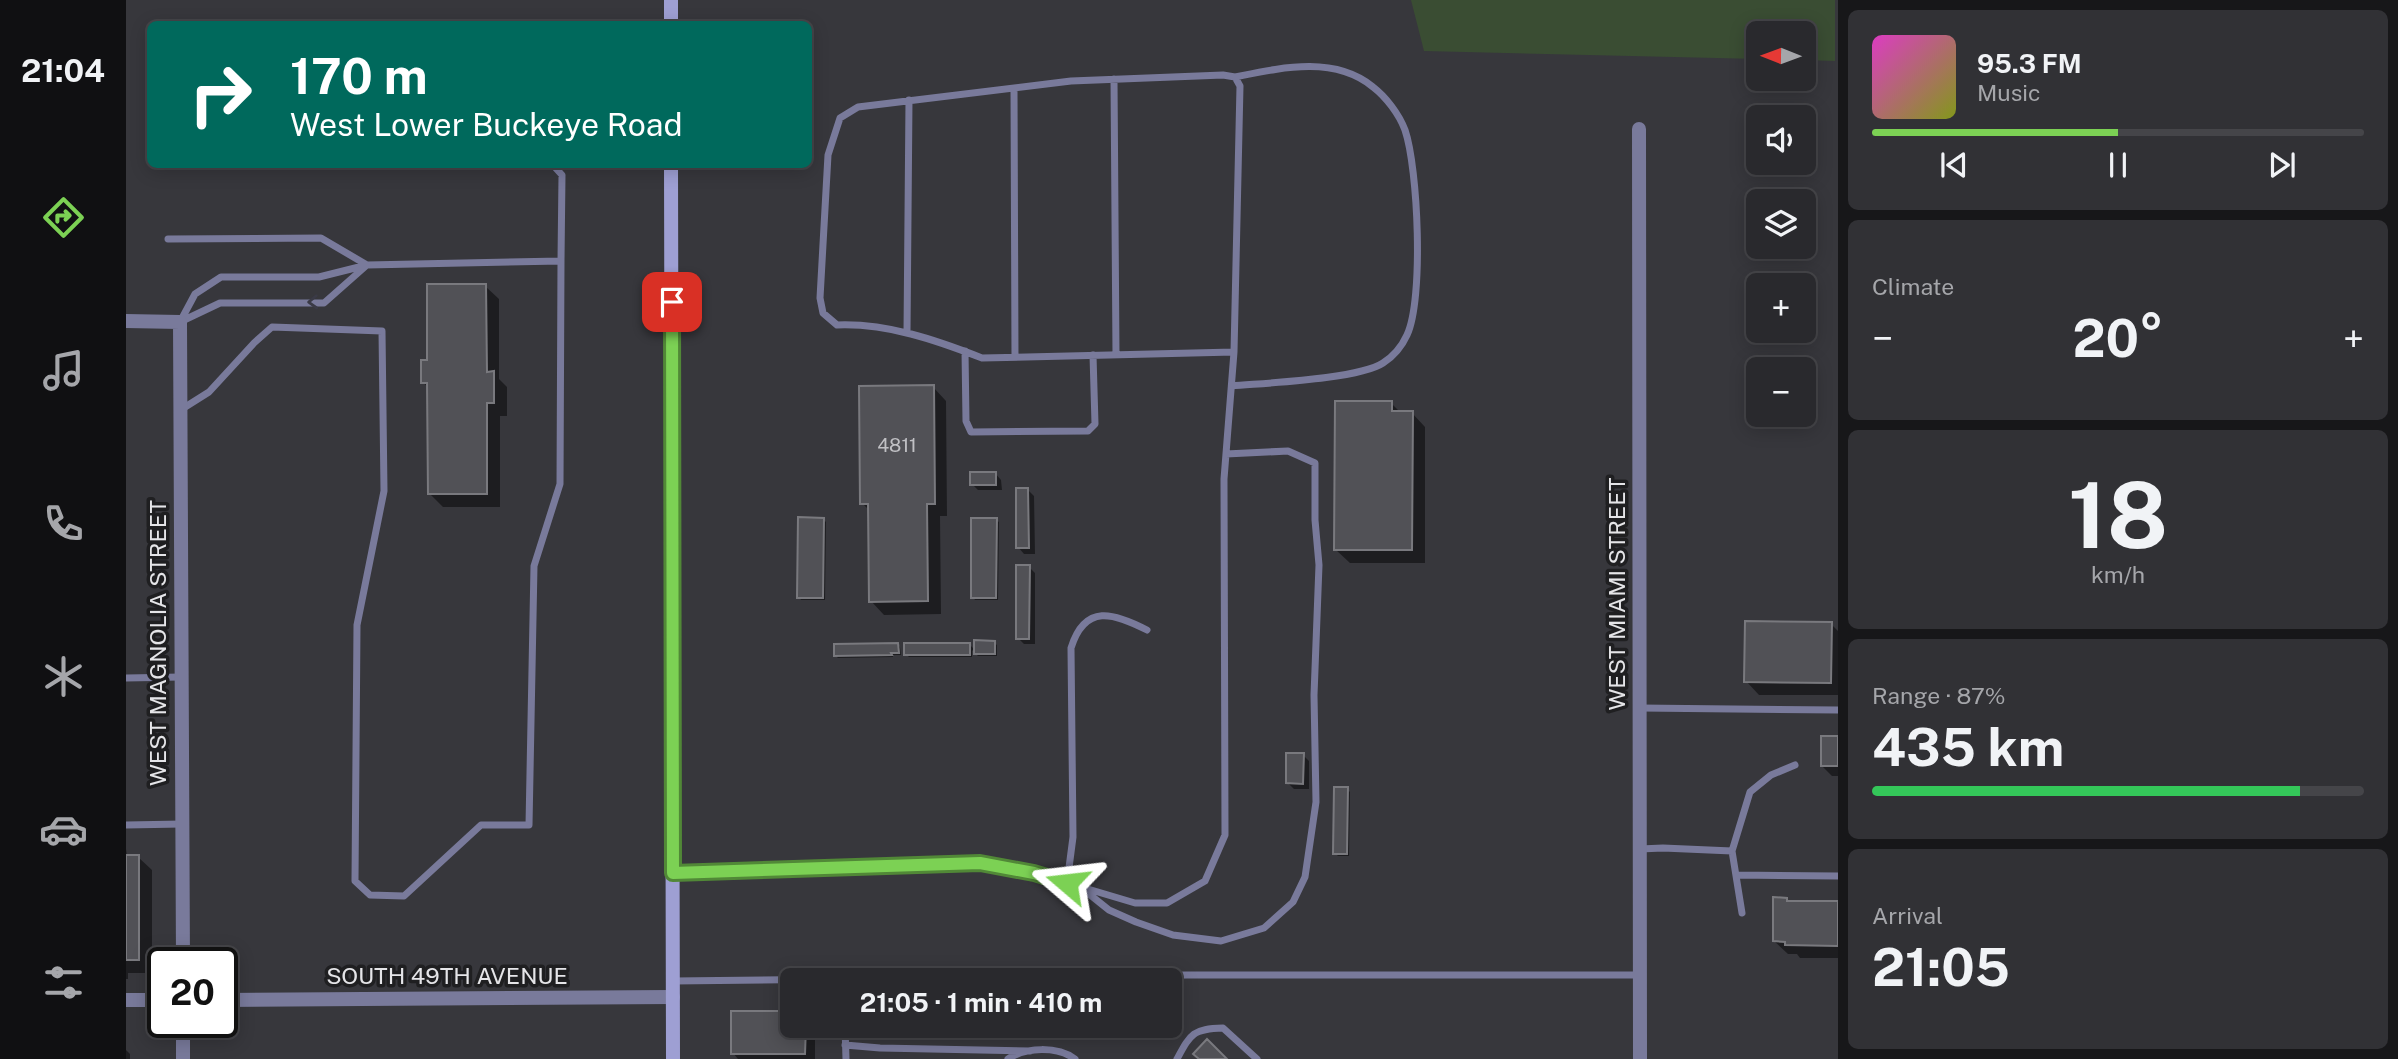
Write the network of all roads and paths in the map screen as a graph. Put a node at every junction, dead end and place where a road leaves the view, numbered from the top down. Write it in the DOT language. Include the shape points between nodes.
graph roads {
  1 [pos="671,0"];
  2 [pos="671,21"];
  3 [pos="1235,77"];
  4 [pos="1114,79"];
  5 [pos="1014,88"];
  6 [pos="909,100"];
  7 [pos="1639,130"];
  8 [pos="556,168"];
  9 [pos="671,168"];
  10 [pos="168,239"];
  11 [pos="561,261"];
  12 [pos="367,264"];
  13 [pos="126,321"];
  14 [pos="180,322"];
  15 [pos="907,333"];
  16 [pos="965,351"];
  17 [pos="1234,352"];
  18 [pos="1116,354"];
  19 [pos="1094,355"];
  20 [pos="1015,357"];
  21 [pos="1232,386"];
  22 [pos="180,411"];
  23 [pos="1226,454"];
  24 [pos="1147,630"];
  25 [pos="181,677"];
  26 [pos="126,678"];
  27 [pos="1640,708"];
  28 [pos="1838,710"];
  29 [pos="1795,765"];
  30 [pos="183,824"];
  31 [pos="126,825"];
  32 [pos="1640,849"];
  33 [pos="1732,851"];
  34 [pos="673,873"];
  35 [pos="1736,875"];
  36 [pos="1838,876"];
  37 [pos="1067,883"];
  38 [pos="1080,887"];
  39 [pos="1742,913"];
  40 [pos="183,947"];
  41 [pos="1640,975"];
  42 [pos="673,981"];
  43 [pos="673,998"];
  44 [pos="126,1000"];
  45 [pos="147,1000"];
  46 [pos="238,1000"];
  47 [pos="183,1038"];
  48 [pos="845,1038"];
  49 [pos="845,1045"];
  50 [pos="1030,1051"];
  51 [pos="183,1059"];
  52 [pos="673,1059"];
  53 [pos="846,1059"];
  54 [pos="1008,1059"];
  55 [pos="1075,1059"];
  56 [pos="1177,1059"];
  57 [pos="1257,1059"];
  58 [pos="1640,1059"];
  1 -- 2 [label="main road"];
  3 -- 4 [label="lane"];
  3 -- 17 [label="lane" via="1240,86"];
  3 -- 21 [label="lane" via="1306,65 1325,68 1353,75 1393,108 1404,128 1412,162 1416,301 1408,334 1397,352 1375,367"];
  4 -- 5 [label="lane"];
  4 -- 18 [label="lane"];
  5 -- 6 [label="lane"];
  5 -- 20 [label="lane"];
  6 -- 15 [label="lane"];
  6 -- 15 [label="lane" via="858,107 840,118 828,155 820,298 822,313 837,326 863,324"];
  7 -- 27 [label="street, WEST MIAMI STREET"];
  8 -- 11 [label="lane" via="562,175"];
  9 -- 34 [label="main road"];
  10 -- 12 [label="lane" via="321,238"];
  11 -- 12 [label="lane"];
  11 -- 22 [label="lane" via="561,484 534,566 529,825 481,825 404,896 370,895 355,881 357,625 384,491 382,331 272,327 209,392"];
  12 -- 14 [label="lane, one-way" via="324,303 220,303"];
  12 -- 14 [label="lane" via="319,277 221,277 195,294"];
  13 -- 14 [label="street"];
  14 -- 22 [label="street, WEST MAGNOLIA STREET"];
  15 -- 16 [label="lane"];
  16 -- 19 [label="lane" via="966,421 971,432 1088,431 1095,424"];
  16 -- 20 [label="lane" via="982,358"];
  17 -- 18 [label="lane"];
  17 -- 21 [label="lane"];
  18 -- 19 [label="lane"];
  19 -- 20 [label="lane"];
  21 -- 23 [label="lane"];
  22 -- 25 [label="street, WEST MAGNOLIA STREET"];
  23 -- 38 [label="lane" via="1225,835 1205,881 1167,903 1135,903"];
  23 -- 38 [label="lane" via="1288,452 1315,463 1319,565 1316,802 1306,877 1293,902 1264,928 1221,941 1173,935 1136,922 1109,910"];
  24 -- 37 [label="lane" via="1110,614 1095,616 1076,632 1071,648 1073,837"];
  25 -- 26 [label="lane"];
  25 -- 30 [label="street, WEST MAGNOLIA STREET"];
  27 -- 28 [label="lane"];
  27 -- 32 [label="street, WEST MIAMI STREET"];
  29 -- 33 [label="lane" via="1771,775 1749,792"];
  30 -- 31 [label="lane"];
  30 -- 40 [label="street, WEST MAGNOLIA STREET"];
  32 -- 33 [label="lane"];
  32 -- 41 [label="street, WEST MIAMI STREET"];
  33 -- 35 [label="lane"];
  34 -- 37 [label="lane" via="980,863"];
  34 -- 42 [label="main road"];
  35 -- 36 [label="lane"];
  35 -- 39 [label="lane"];
  37 -- 38 [label="lane"];
  41 -- 42 [label="lane"];
  41 -- 58 [label="street, WEST MIAMI STREET"];
  42 -- 43 [label="main road"];
  43 -- 46 [label="street, SOUTH 49TH AVENUE"];
  43 -- 52 [label="main road"];
  44 -- 45 [label="street"];
  47 -- 51 [label="street"];
  48 -- 49 [label="lane"];
  49 -- 50 [label="lane"];
  49 -- 53 [label="lane"];
  50 -- 54 [label="lane"];
  50 -- 55 [label="lane" via="1058,1051"];
  56 -- 57 [label="lane" via="1189,1036 1223,1028"];
}
